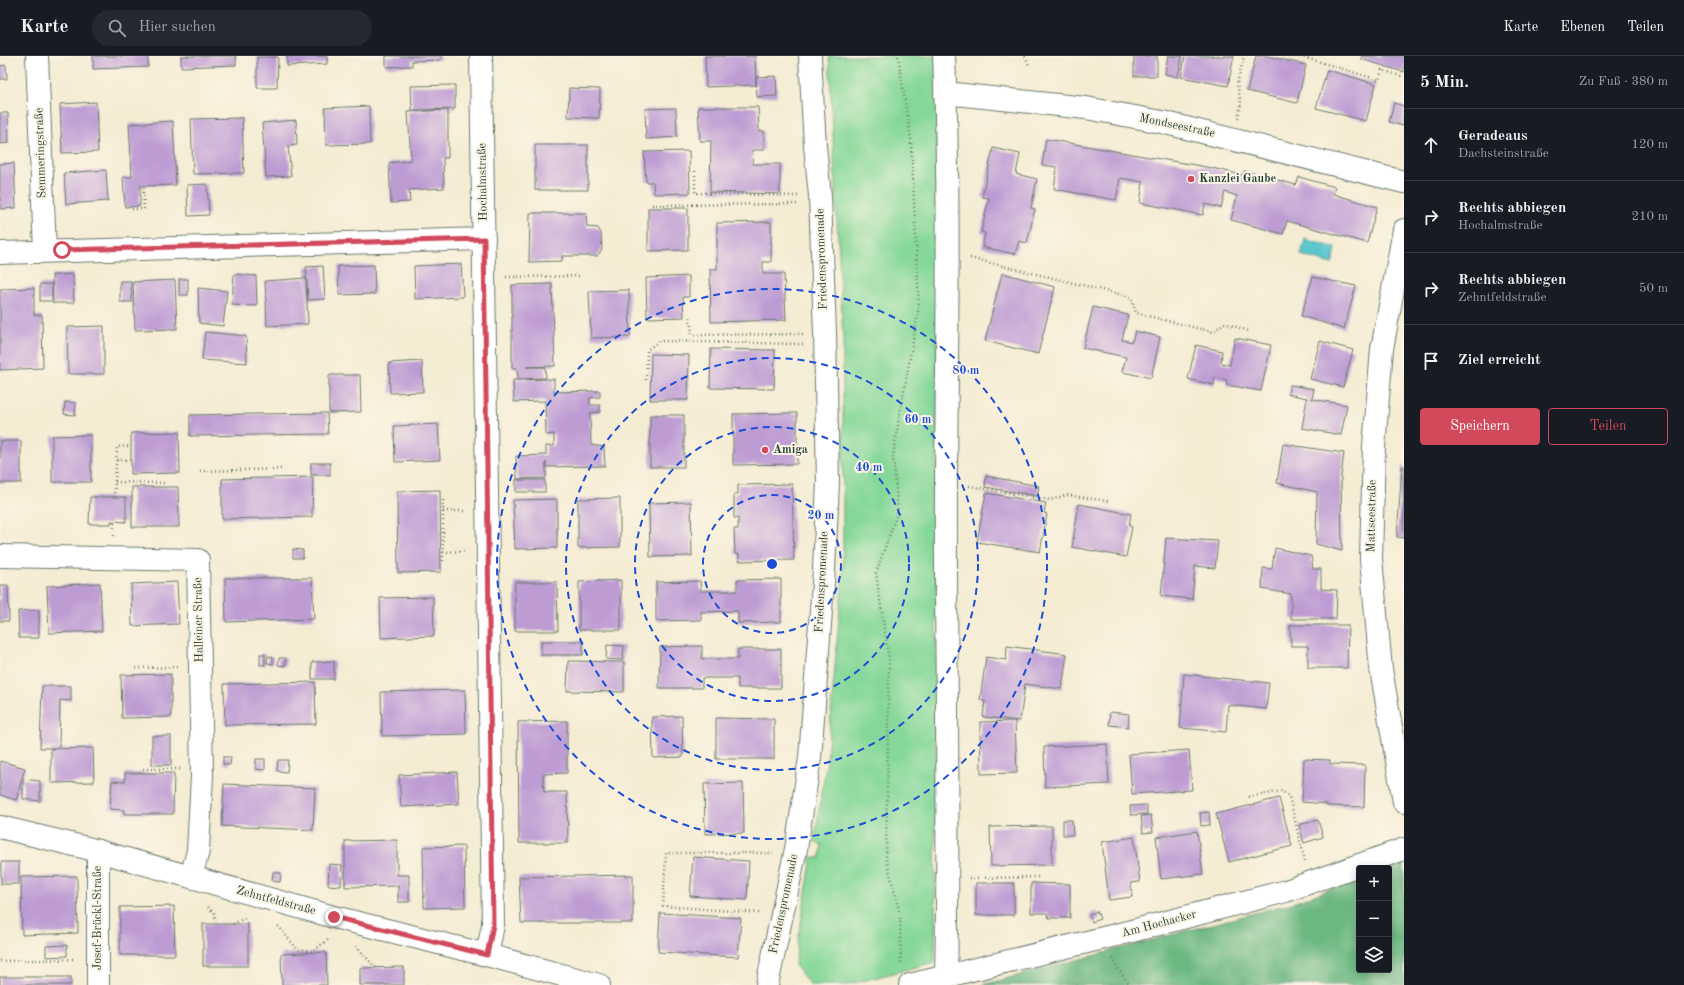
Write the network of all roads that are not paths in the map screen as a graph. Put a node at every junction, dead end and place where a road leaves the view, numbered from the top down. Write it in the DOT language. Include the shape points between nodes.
graph roads {
  1 [pos="37,56"];
  2 [pos="481,56"];
  3 [pos="810,56"];
  4 [pos="944,56"];
  5 [pos="946,93"];
  6 [pos="1404,182"];
  7 [pos="1404,230"];
  8 [pos="484,239"];
  9 [pos="45,251"];
  10 [pos="0,253"];
  11 [pos="0,556"];
  12 [pos="1404,802"];
  13 [pos="0,827"];
  14 [pos="1404,849"];
  15 [pos="98,851"];
  16 [pos="191,877"];
  17 [pos="487,955"];
  18 [pos="946,976"];
  19 [pos="906,979"];
  20 [pos="98,985"];
  21 [pos="599,985"];
  22 [pos="767,985"];
  1 -- 9 [label="street, Semmeringstraße"];
  2 -- 8 [label="street, Hochalmstraße"];
  3 -- 22 [label="street, Friedenspromenade" via="820,200 825,339 828,482 824,570 810,758 796,848"];
  4 -- 5 [label="street"];
  5 -- 6 [label="street, Mondseestraße" via="1086,108 1177,125"];
  5 -- 18 [label="street" via="949,253 946,482"];
  7 -- 12 [label="street, Mattseestraße" via="1382,349 1374,447 1371,559 1381,669"];
  8 -- 9 [label="street"];
  8 -- 17 [label="street, Hochalmstraße" via="493,925"];
  9 -- 10 [label="street"];
  11 -- 16 [label="street, Halleiner Straße" via="198,560 202,769 198,851"];
  13 -- 15 [label="street, Zehntfeldstraße"];
  14 -- 18 [label="street, Am Hochacker" via="1286,891"];
  15 -- 16 [label="street, Zehntfeldstraße"];
  15 -- 20 [label="street, Josef-Brückl-Straße"];
  16 -- 17 [label="street, Zehntfeldstraße" via="334,917"];
  17 -- 21 [label="street, Zehntfeldstraße"];
  18 -- 19 [label="street, Am Hochacker"];
}
